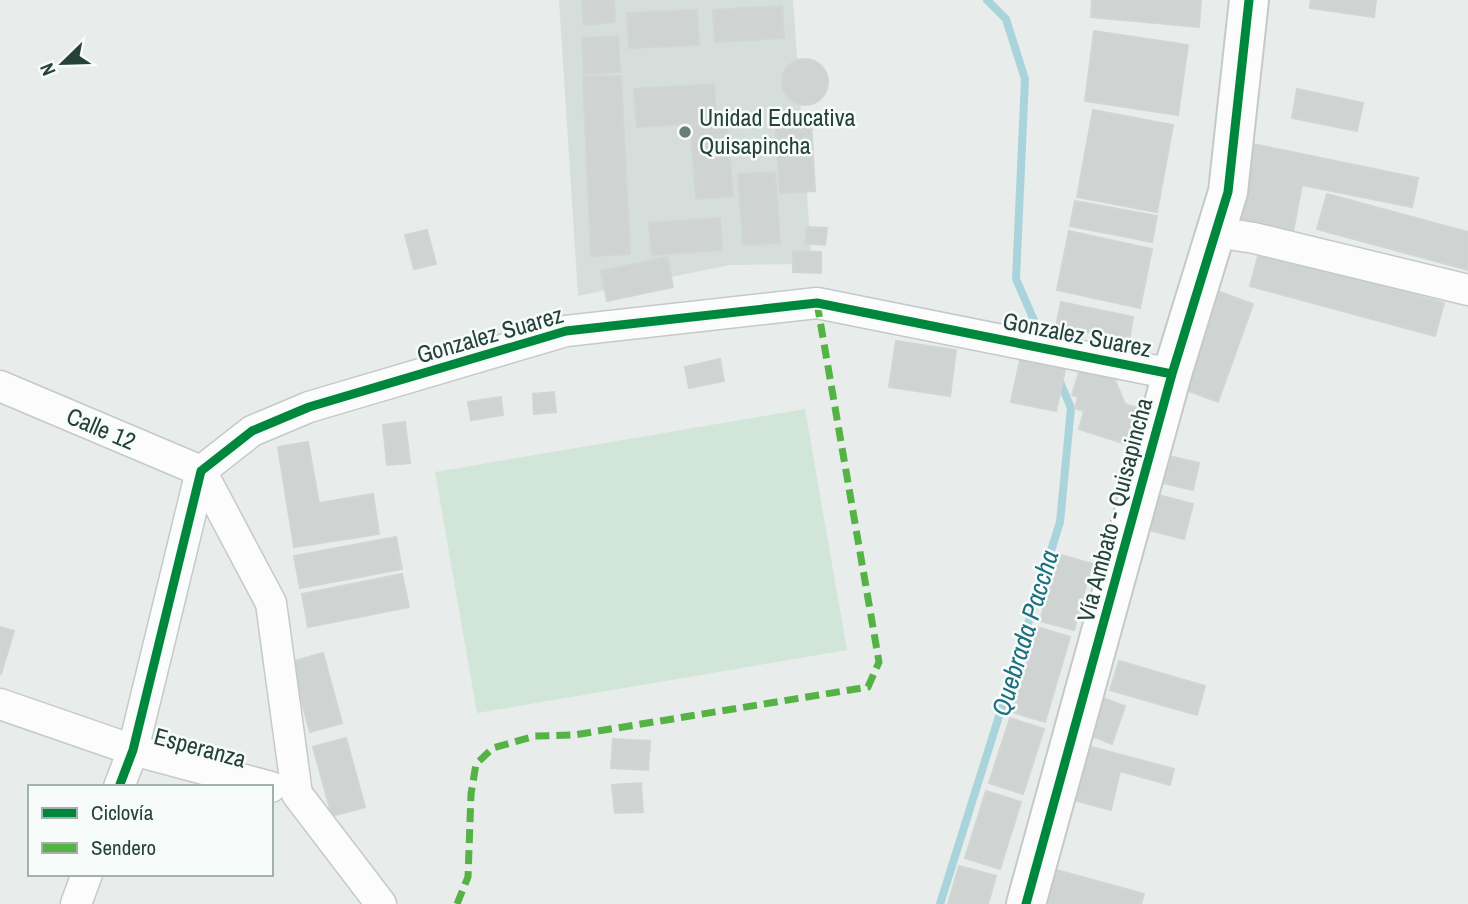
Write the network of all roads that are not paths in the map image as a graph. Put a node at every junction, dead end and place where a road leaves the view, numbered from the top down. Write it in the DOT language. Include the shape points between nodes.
graph roads {
  1 [pos="1249,0"];
  2 [pos="1216,232"];
  3 [pos="1468,290"];
  4 [pos="1172,374"];
  5 [pos="0,387"];
  6 [pos="201,471"];
  7 [pos="0,704"];
  8 [pos="133,750"];
  9 [pos="121,785"];
  10 [pos="265,785"];
  11 [pos="280,789"];
  12 [pos="86,876"];
  13 [pos="76,904"];
  14 [pos="381,904"];
  15 [pos="1026,904"];
  1 -- 2 [label="street, Vía Ambato - Quisapincha" via="1228,192"];
  2 -- 3 [label="street"];
  2 -- 4 [label="street, Vía Ambato - Quisapincha"];
  4 -- 6 [label="street, Gonzalez Suarez" via="817,303 566,331 309,407 252,431"];
  4 -- 15 [label="street, Vía Ambato - Quisapincha"];
  5 -- 6 [label="street, Calle 12"];
  6 -- 8 [label="street"];
  6 -- 11 [label="street" via="271,603"];
  7 -- 8 [label="street, Esperanza"];
  8 -- 9 [label="street"];
  8 -- 10 [label="street, Esperanza"];
  11 -- 14 [label="street"];
  12 -- 13 [label="street"];
}
